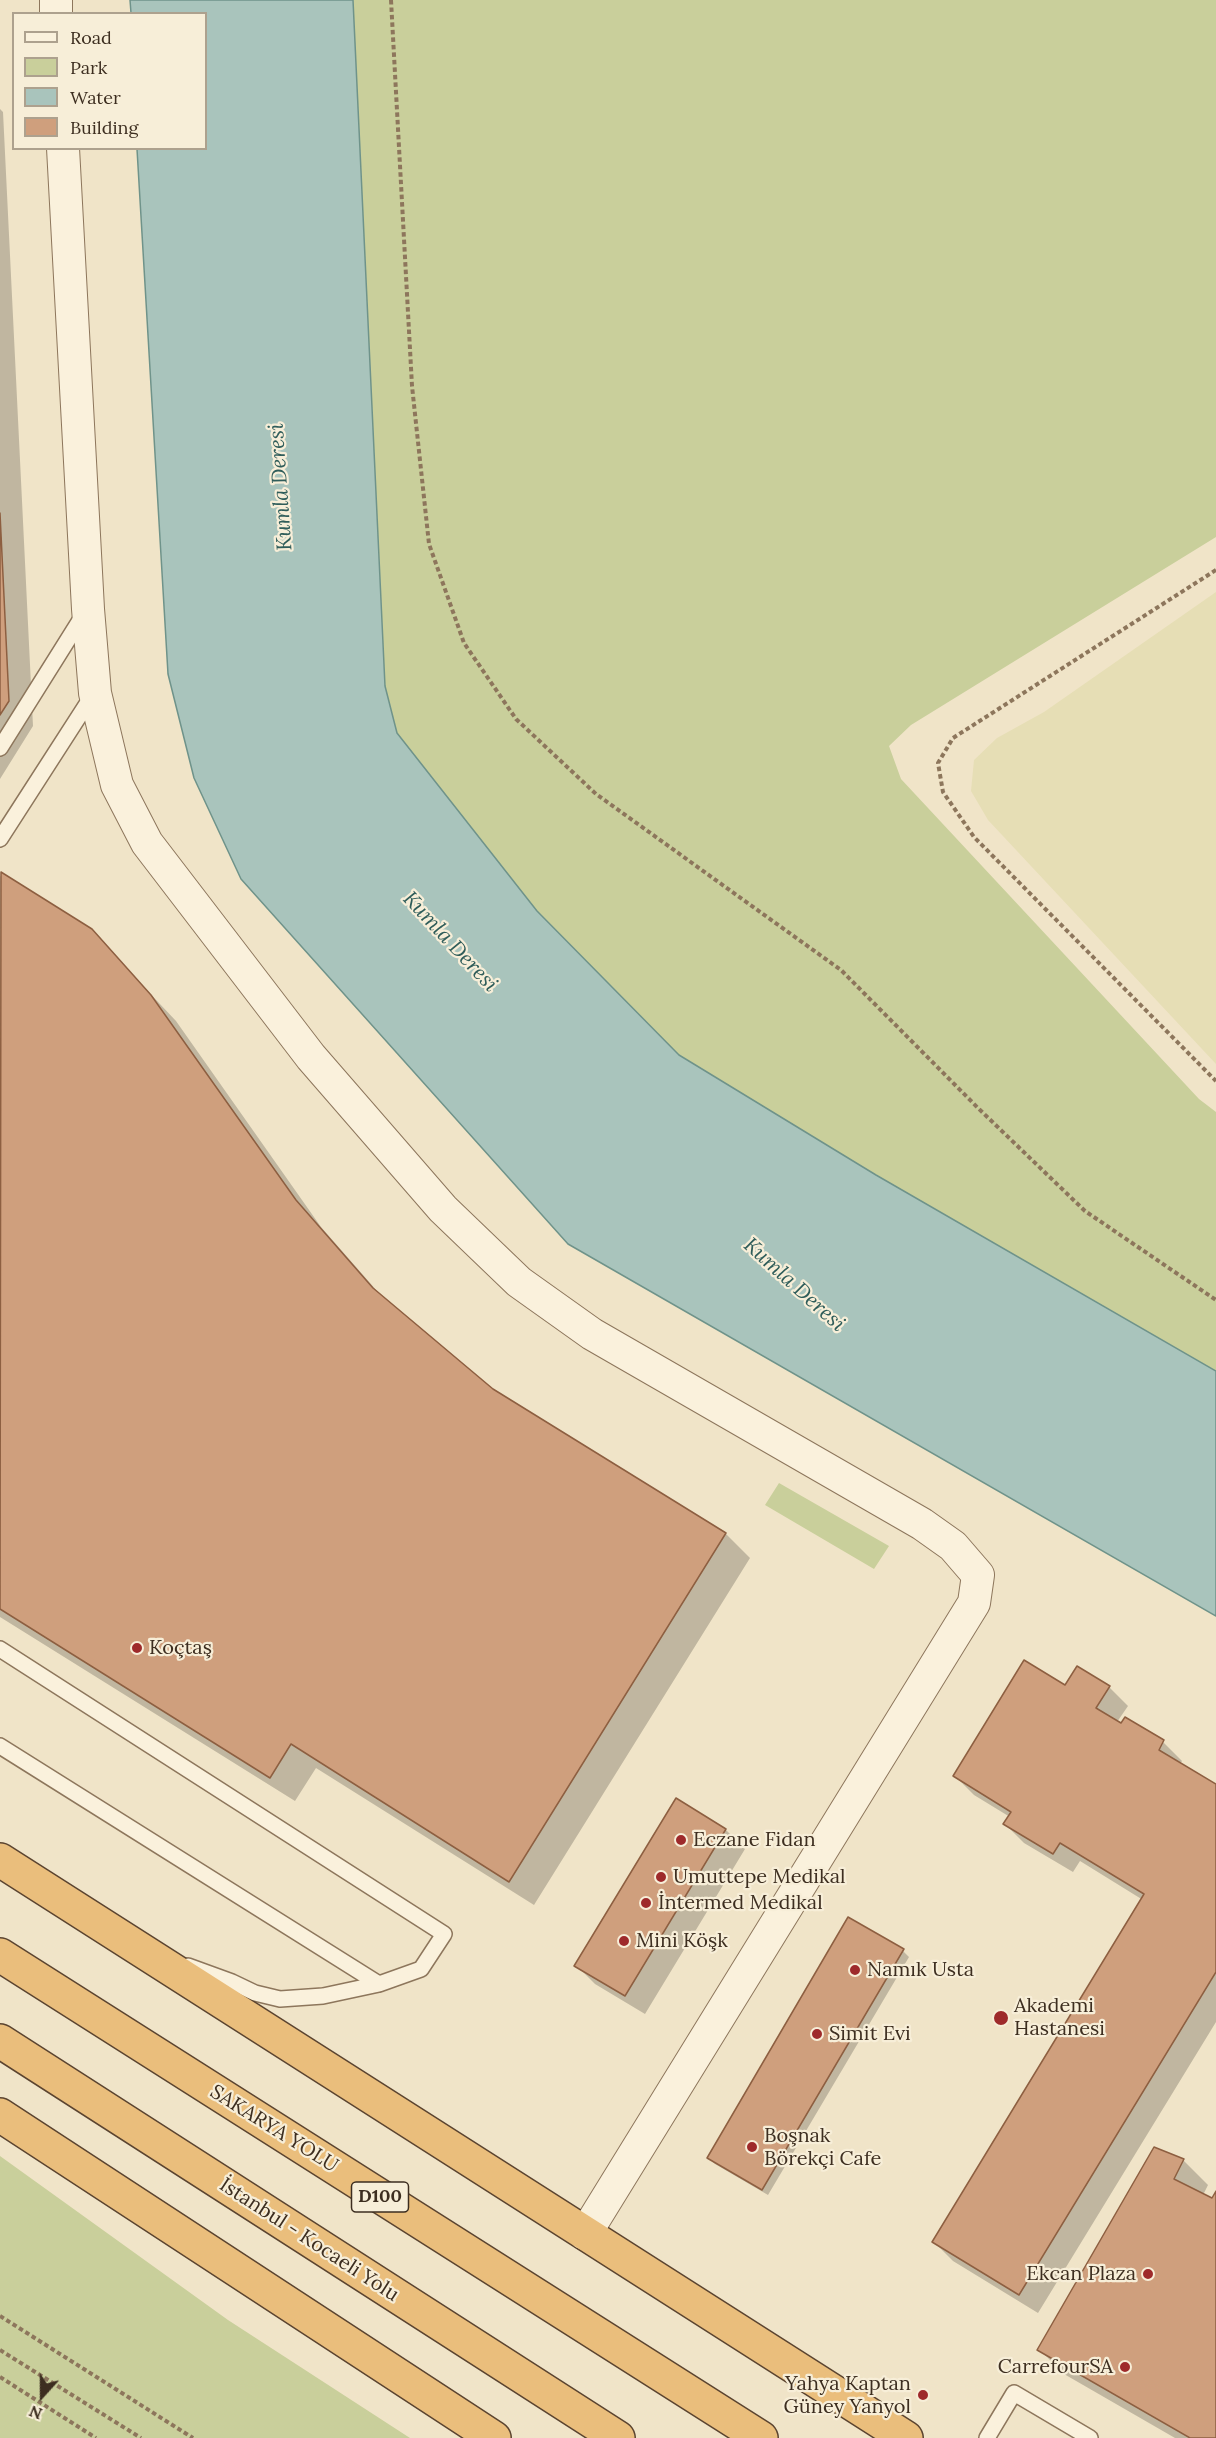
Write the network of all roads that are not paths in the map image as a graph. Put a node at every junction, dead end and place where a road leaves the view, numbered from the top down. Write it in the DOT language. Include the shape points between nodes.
graph roads {
  1 [pos="63,150"];
  2 [pos="88,609"];
  3 [pos="95,693"];
  4 [pos="0,748"];
  5 [pos="0,839"];
  6 [pos="0,1649"];
  7 [pos="0,1746"];
  8 [pos="0,1860"];
  9 [pos="139,1949"];
  10 [pos="0,1955"];
  11 [pos="379,1984"];
  12 [pos="0,2041"];
  13 [pos="0,2115"];
  14 [pos="585,2234"];
  15 [pos="494,2438"];
  16 [pos="618,2438"];
  17 [pos="761,2438"];
  18 [pos="906,2438"];
  19 [pos="987,2438"];
  20 [pos="1090,2438"];
  1 -- 2 [label="street"];
  2 -- 3 [label="street"];
  2 -- 4 [label="lane"];
  3 -- 5 [label="lane"];
  3 -- 14 [label="street" via="117,785 147,843 311,1057 443,1209 519,1282 592,1334 922,1524 953,1546 978,1575 974,1604"];
  6 -- 11 [label="lane" via="444,1934 421,1969"];
  7 -- 11 [label="lane"];
  8 -- 9 [label="highway"];
  9 -- 11 [label="lane" via="280,1999 323,1996"];
  9 -- 14 [label="highway"];
  10 -- 17 [label="highway, SAKARYA YOLU / D100"];
  12 -- 16 [label="highway, İstanbul - Kocaeli Yolu"];
  13 -- 15 [label="highway"];
  14 -- 18 [label="highway"];
  19 -- 20 [label="lane" via="1014,2392"];
}
